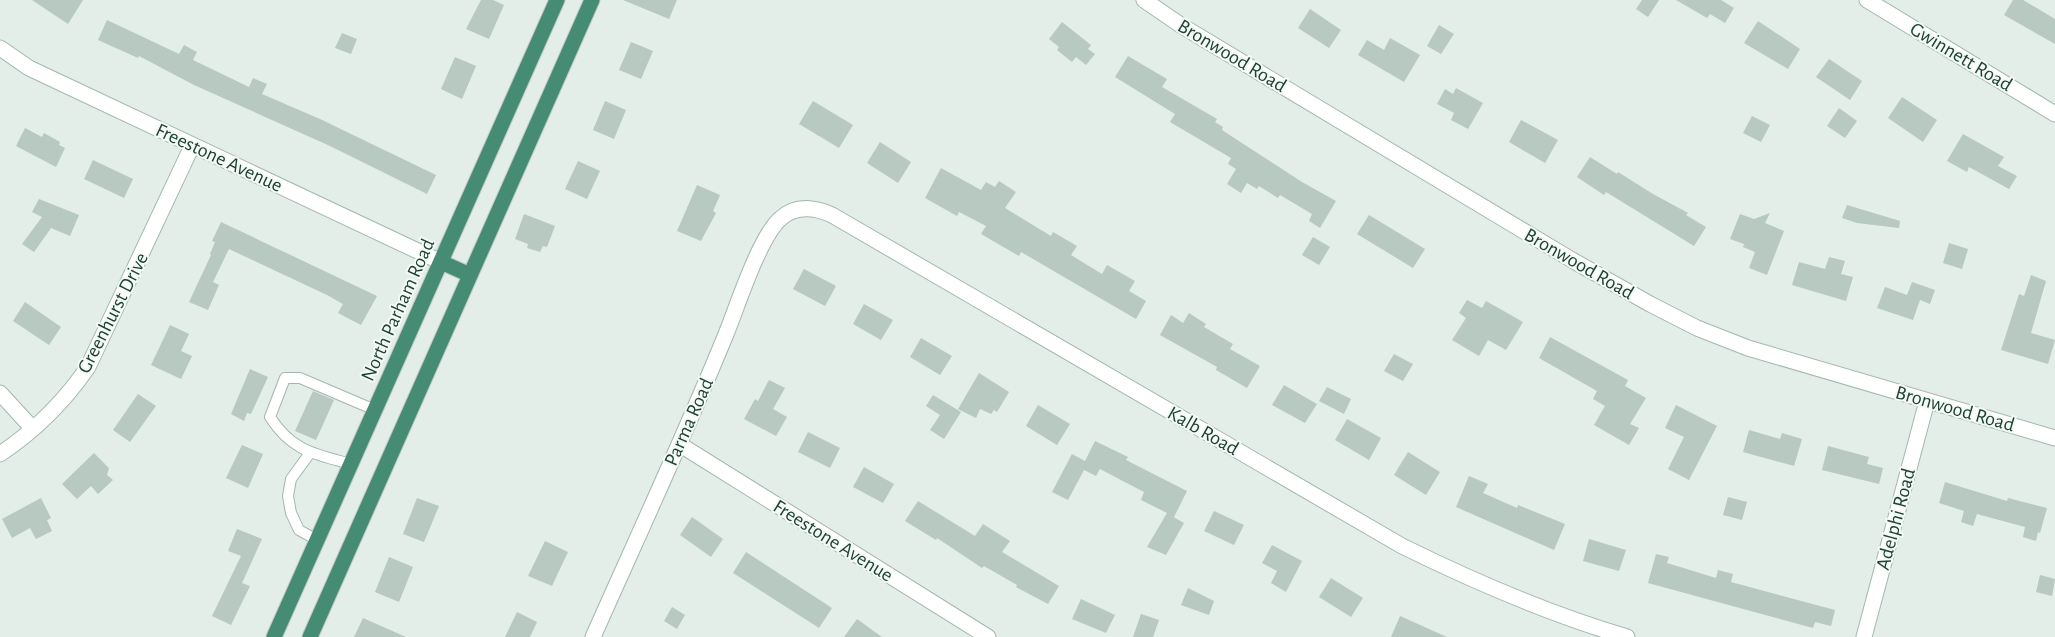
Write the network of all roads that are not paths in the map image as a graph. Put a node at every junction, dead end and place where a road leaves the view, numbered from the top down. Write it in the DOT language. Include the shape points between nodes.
graph roads {
  1 [pos="557,0"];
  2 [pos="592,0"];
  3 [pos="1144,0"];
  4 [pos="1867,0"];
  5 [pos="0,48"];
  6 [pos="2055,114"];
  7 [pos="192,146"];
  8 [pos="790,212"];
  9 [pos="441,262"];
  10 [pos="470,275"];
  11 [pos="0,394"];
  12 [pos="1927,401"];
  13 [pos="375,410"];
  14 [pos="33,429"];
  15 [pos="2055,438"];
  16 [pos="679,444"];
  17 [pos="310,453"];
  18 [pos="0,454"];
  19 [pos="351,464"];
  20 [pos="317,540"];
  21 [pos="1578,630"];
  22 [pos="274,637"];
  23 [pos="310,637"];
  24 [pos="593,637"];
  25 [pos="988,637"];
  26 [pos="1627,637"];
  27 [pos="1864,637"];
  1 -- 9 [label="highway, North Parham Road"];
  2 -- 10 [label="highway"];
  3 -- 12 [label="street, Bronwood Road" via="1190,31 1650,304 1697,328 1748,348"];
  4 -- 6 [label="street, Gwinnett Road"];
  5 -- 7 [label="street, Freestone Avenue" via="29,68"];
  7 -- 9 [label="street, Freestone Avenue"];
  7 -- 14 [label="street, Greenhurst Drive" via="88,367 70,393"];
  8 -- 16 [label="street, Parma Road" via="779,220 767,238"];
  8 -- 21 [label="street, Kalb Road" via="810,208 832,215 1402,546"];
  9 -- 10 [label="highway"];
  9 -- 13 [label="highway, North Parham Road"];
  10 -- 23 [label="highway"];
  11 -- 14 [label="street"];
  12 -- 15 [label="street, Bronwood Road"];
  12 -- 27 [label="street, Adelphi Road"];
  13 -- 17 [label="lane" via="300,378 286,378 270,417 281,434"];
  13 -- 19 [label="highway, North Parham Road"];
  14 -- 18 [label="street, Greenhurst Drive"];
  16 -- 24 [label="street, Parma Road"];
  16 -- 25 [label="street, Freestone Avenue"];
  17 -- 19 [label="lane"];
  17 -- 20 [label="lane" via="292,479 288,496 299,530"];
  19 -- 20 [label="highway, North Parham Road"];
  20 -- 22 [label="highway, North Parham Road"];
  21 -- 26 [label="street, Kalb Road"];
}
